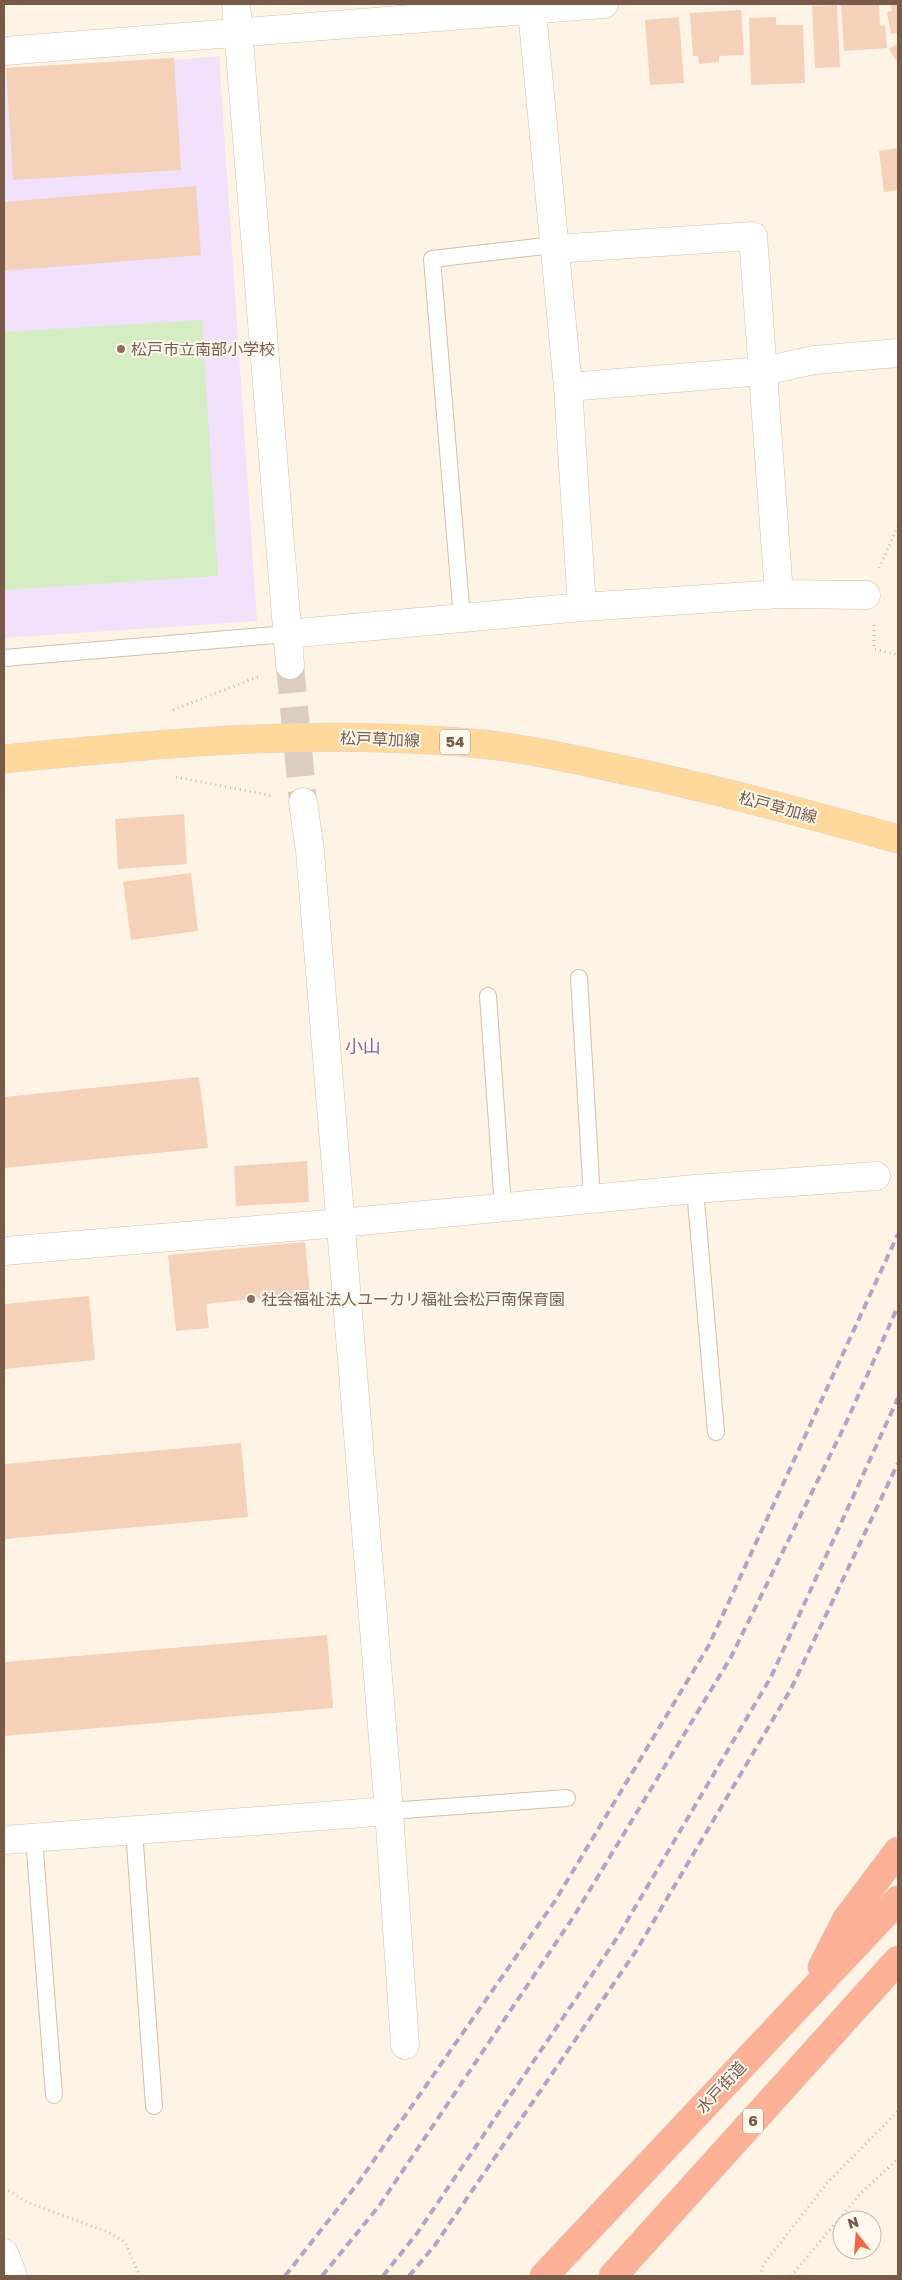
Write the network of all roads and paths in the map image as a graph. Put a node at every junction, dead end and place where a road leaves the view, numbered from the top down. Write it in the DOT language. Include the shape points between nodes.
graph roads {
  1 [pos="236,4"];
  2 [pos="604,4"];
  3 [pos="532,11"];
  4 [pos="238,33"];
  5 [pos="4,51"];
  6 [pos="554,247"];
  7 [pos="898,354"];
  8 [pos="763,371"];
  9 [pos="568,387"];
  10 [pos="898,526"];
  11 [pos="779,594"];
  12 [pos="582,607"];
  13 [pos="870,608"];
  14 [pos="462,618"];
  15 [pos="287,634"];
  16 [pos="898,655"];
  17 [pos="4,658"];
  18 [pos="290,664"];
  19 [pos="165,713"];
  20 [pos="4,759"];
  21 [pos="172,776"];
  22 [pos="303,802"];
  23 [pos="897,835"];
  24 [pos="579,978"];
  25 [pos="488,996"];
  26 [pos="876,1176"];
  27 [pos="695,1189"];
  28 [pos="592,1199"];
  29 [pos="503,1207"];
  30 [pos="340,1223"];
  31 [pos="4,1251"];
  32 [pos="716,1432"];
  33 [pos="567,1798"];
  34 [pos="389,1811"];
  35 [pos="134,1830"];
  36 [pos="34,1838"];
  37 [pos="4,1840"];
  38 [pos="898,1851"];
  39 [pos="898,1900"];
  40 [pos="896,1962"];
  41 [pos="809,1993"];
  42 [pos="405,2045"];
  43 [pos="54,2095"];
  44 [pos="154,2106"];
  45 [pos="898,2111"];
  46 [pos="898,2159"];
  47 [pos="4,2188"];
  48 [pos="4,2253"];
  49 [pos="13,2276"];
  50 [pos="140,2276"];
  51 [pos="544,2276"];
  52 [pos="613,2276"];
  53 [pos="759,2276"];
  54 [pos="791,2276"];
  1 -- 4 [label="street"];
  2 -- 3 [label="street"];
  3 -- 4 [label="street"];
  3 -- 6 [label="street"];
  4 -- 5 [label="street"];
  4 -- 15 [label="street"];
  6 -- 8 [label="street" via="753,236"];
  6 -- 9 [label="street"];
  6 -- 14 [label="lane" via="432,259"];
  7 -- 8 [label="street" via="814,360"];
  8 -- 9 [label="street"];
  8 -- 11 [label="street"];
  9 -- 12 [label="street"];
  10 -- 13 [label="path"];
  11 -- 12 [label="street"];
  11 -- 13 [label="street"];
  12 -- 14 [label="street"];
  13 -- 16 [label="path" via="874,649"];
  14 -- 15 [label="street"];
  15 -- 17 [label="lane"];
  15 -- 18 [label="street"];
  18 -- 19 [label="path"];
  20 -- 23 [label="main road, 松戸草加線 / 54" via="162,743 271,737 370,736 482,744 697,785"];
  21 -- 22 [label="path"];
  22 -- 30 [label="street"];
  24 -- 28 [label="lane"];
  25 -- 29 [label="lane"];
  26 -- 27 [label="street"];
  27 -- 28 [label="street"];
  27 -- 32 [label="lane"];
  28 -- 29 [label="street"];
  29 -- 30 [label="street"];
  30 -- 31 [label="street"];
  30 -- 34 [label="street"];
  33 -- 34 [label="lane"];
  34 -- 35 [label="street"];
  34 -- 42 [label="street"];
  35 -- 36 [label="street"];
  35 -- 44 [label="lane"];
  36 -- 37 [label="street"];
  36 -- 43 [label="lane"];
  38 -- 41 [label="highway" via="846,1920"];
  39 -- 41 [label="highway, 水戸街道"];
  40 -- 52 [label="highway, 6"];
  41 -- 51 [label="highway, 水戸街道"];
  45 -- 53 [label="path" via="827,2183 764,2264"];
  46 -- 54 [label="path" via="861,2194"];
  47 -- 50 [label="path" via="30,2203 108,2232 125,2242"];
  48 -- 49 [label="street"];
}
